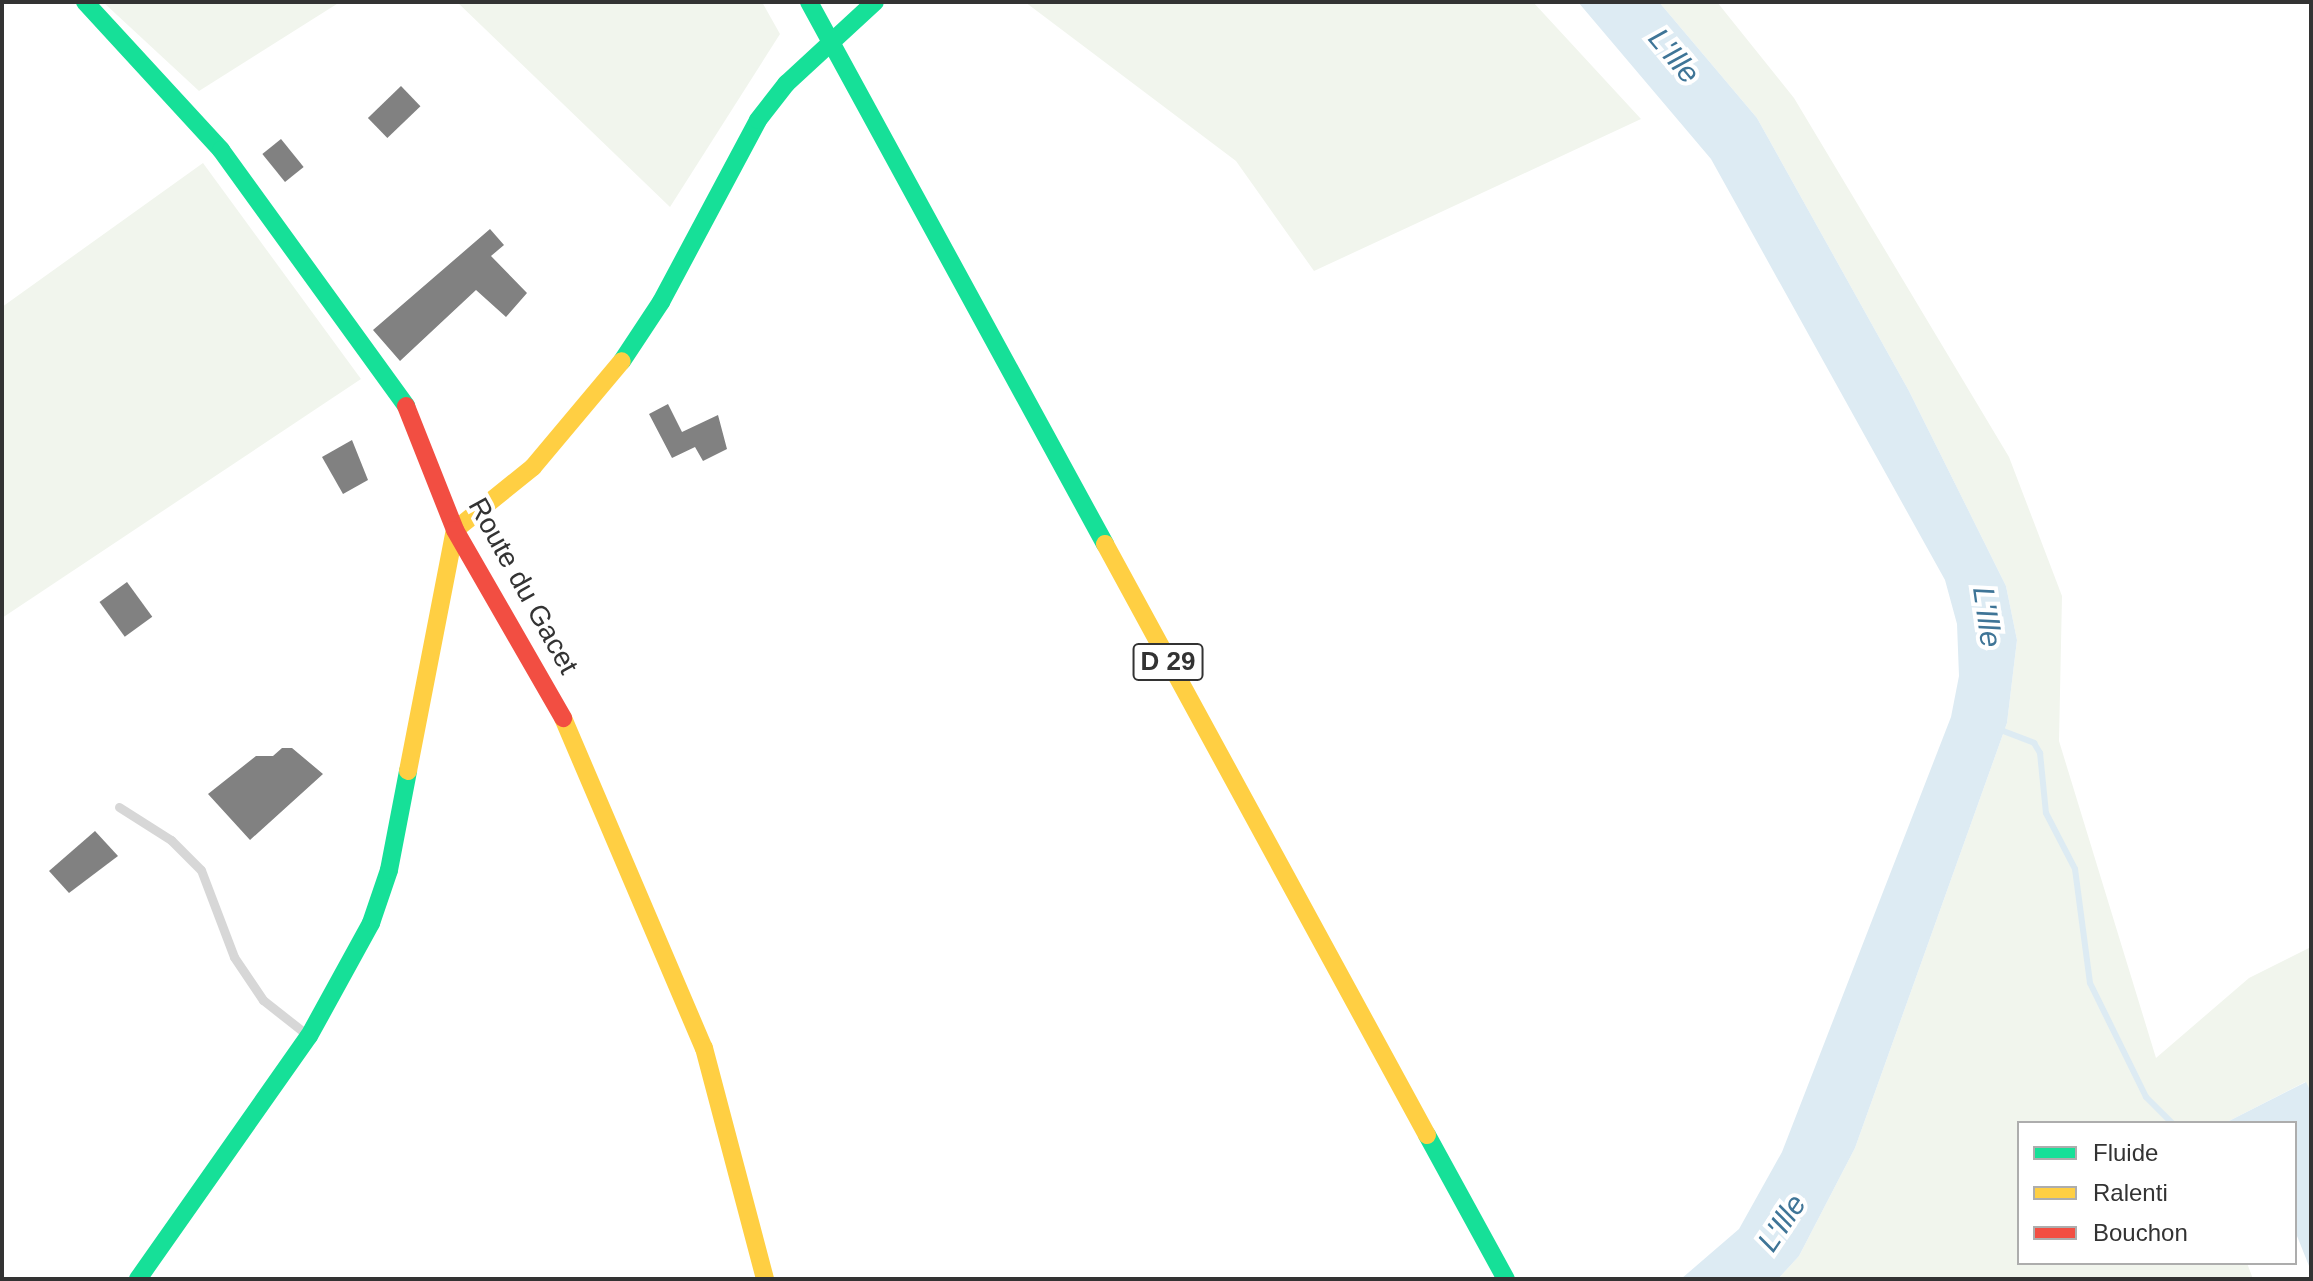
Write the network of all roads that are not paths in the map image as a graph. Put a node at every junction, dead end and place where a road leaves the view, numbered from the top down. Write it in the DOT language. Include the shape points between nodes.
graph roads {
  1 [pos="85,2"];
  2 [pos="809,2"];
  3 [pos="875,2"];
  4 [pos="831,43"];
  5 [pos="455,530"];
  6 [pos="119,807"];
  7 [pos="309,1036"];
  8 [pos="138,1279"];
  9 [pos="765,1279"];
  10 [pos="1506,1279"];
  1 -- 5 [label="street, Route du Gacet" via="221,150 396,387"];
  2 -- 4 [label="street, D 29"];
  3 -- 4 [label="street"];
  4 -- 5 [label="street" via="786,84 758,120 661,302 611,378 533,467"];
  4 -- 10 [label="street, D 29"];
  5 -- 7 [label="street" via="389,870 347,975"];
  5 -- 9 [label="street, Route du Gacet" via="559,709 651,911 704,1048"];
  6 -- 7 [label="lane" via="171,840 201,870 234,957 263,1000"];
  7 -- 8 [label="street"];
}
